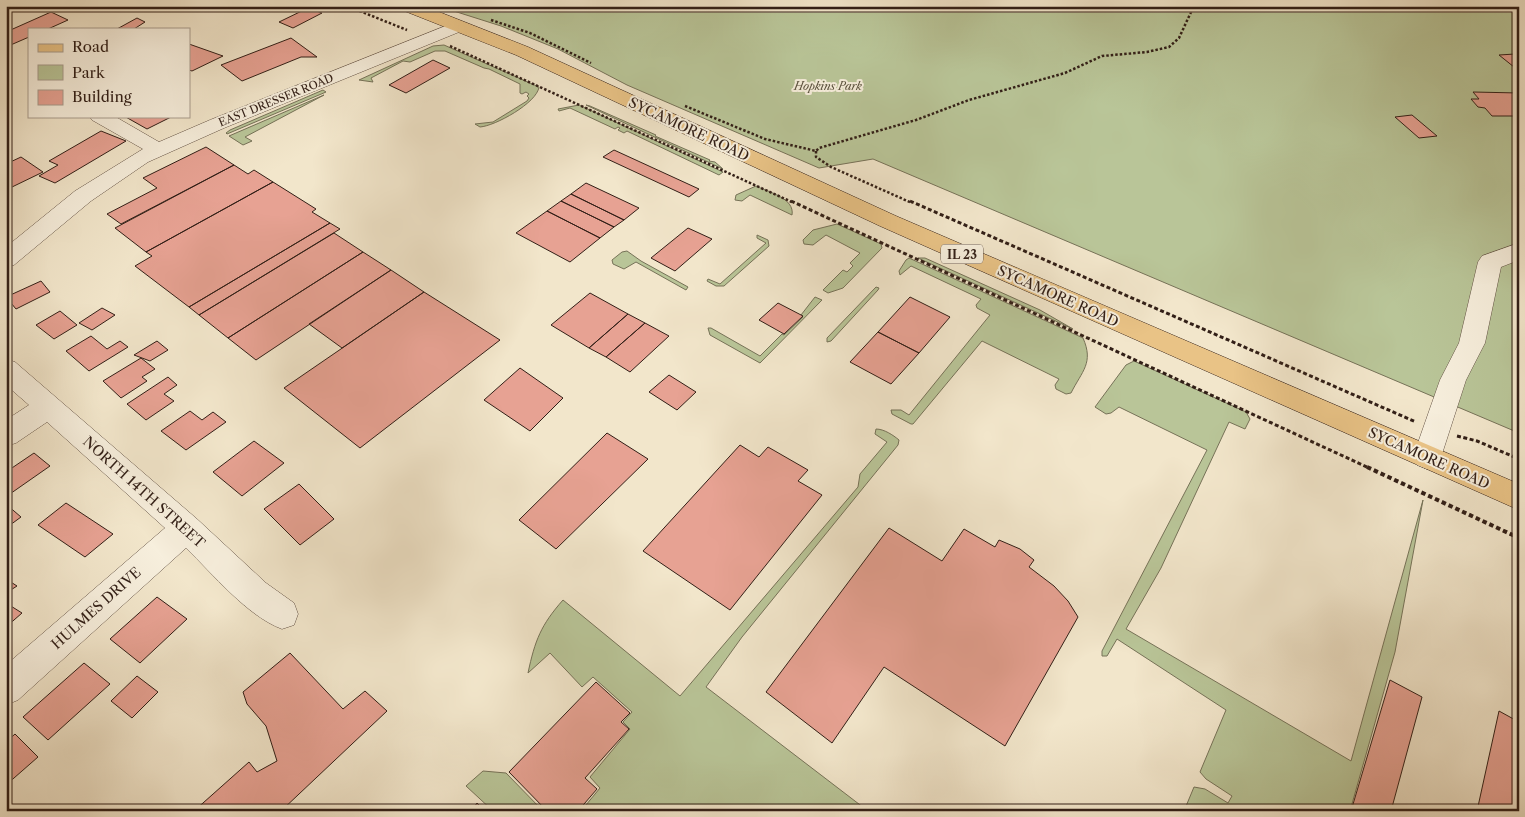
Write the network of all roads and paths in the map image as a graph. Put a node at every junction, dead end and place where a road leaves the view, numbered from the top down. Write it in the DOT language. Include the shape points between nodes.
graph roads {
  1 [pos="347,6"];
  2 [pos="408,6"];
  3 [pos="1191,6"];
  4 [pos="499,22"];
  5 [pos="458,26"];
  6 [pos="428,38"];
  7 [pos="593,65"];
  8 [pos="682,104"];
  9 [pos="103,118"];
  10 [pos="157,150"];
  11 [pos="816,151"];
  12 [pos="12,246"];
  13 [pos="1519,251"];
  14 [pos="6,369"];
  15 [pos="48,407"];
  16 [pos="1435,430"];
  17 [pos="6,435"];
  18 [pos="1427,457"];
  19 [pos="1519,459"];
  20 [pos="1519,498"];
  21 [pos="186,528"];
  22 [pos="1519,538"];
  23 [pos="282,614"];
  24 [pos="6,688"];
  1 -- 6 [label="path"];
  2 -- 5 [label="main road, SYCAMORE ROAD / IL 23"];
  3 -- 11 [label="path" via="1179,38 1169,47 1102,56 1065,73 969,100"];
  4 -- 7 [label="path" via="530,33"];
  5 -- 6 [label="street, EAST DRESSER ROAD"];
  5 -- 18 [label="main road, SYCAMORE ROAD / IL 23" via="584,79 888,221"];
  6 -- 10 [label="street, EAST DRESSER ROAD"];
  6 -- 22 [label="path" via="585,106"];
  8 -- 11 [label="path" via="771,142"];
  9 -- 10 [label="street"];
  10 -- 12 [label="street, EAST DRESSER ROAD" via="101,182"];
  11 -- 16 [label="path" via="816,157 831,167"];
  13 -- 16 [label="street" via="1490,262 1472,342 1453,380"];
  14 -- 15 [label="street, NORTH 14TH STREET"];
  15 -- 17 [label="street"];
  15 -- 21 [label="street, NORTH 14TH STREET"];
  16 -- 18 [label="street"];
  16 -- 19 [label="path" via="1477,441"];
  18 -- 20 [label="main road, SYCAMORE ROAD / IL 23"];
  21 -- 23 [label="street, NORTH 14TH STREET"];
  21 -- 24 [label="street, HULMES DRIVE"];
}
